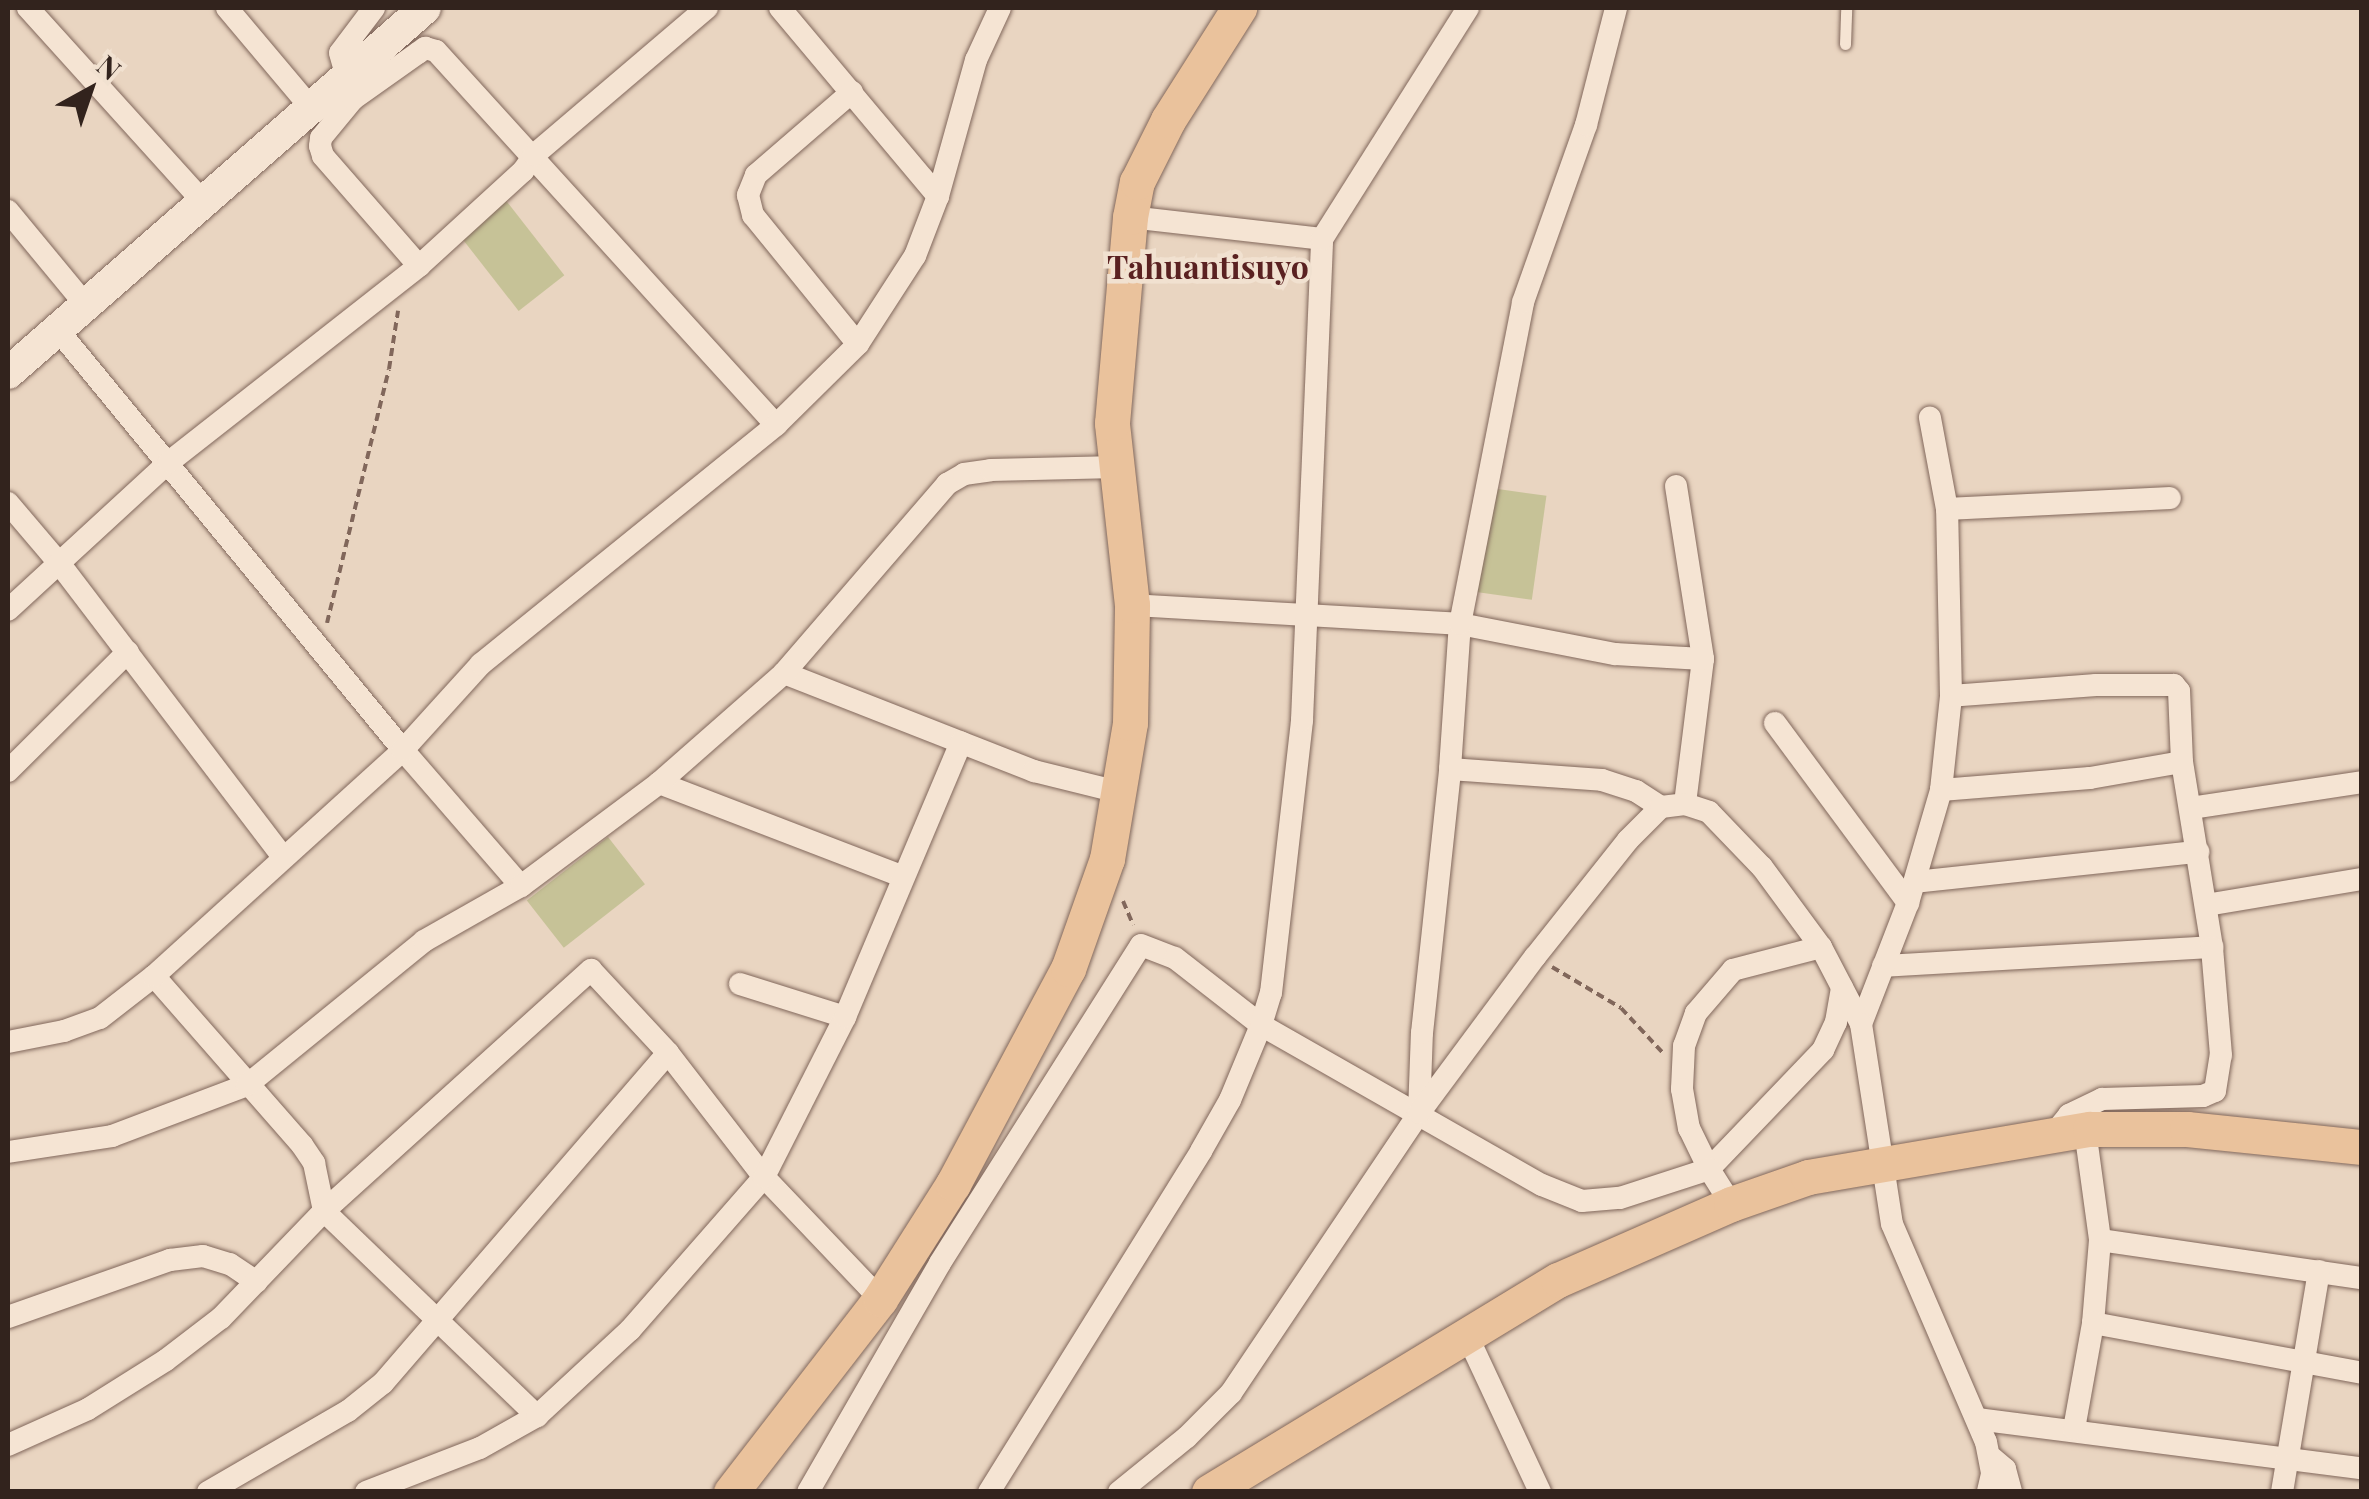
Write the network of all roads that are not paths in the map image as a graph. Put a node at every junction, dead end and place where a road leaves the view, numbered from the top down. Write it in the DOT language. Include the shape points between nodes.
graph roads {
  1 [pos="28,8"];
  2 [pos="227,8"];
  3 [pos="374,8"];
  4 [pos="425,8"];
  5 [pos="707,8"];
  6 [pos="780,8"];
  7 [pos="1239,8"];
  8 [pos="1468,8"];
  9 [pos="1616,8"];
  10 [pos="1846,8"];
  11 [pos="991,11"];
  12 [pos="1222,24"];
  13 [pos="1845,44"];
  14 [pos="350,88"];
  15 [pos="852,92"];
  16 [pos="312,109"];
  17 [pos="534,155"];
  18 [pos="938,196"];
  19 [pos="202,202"];
  20 [pos="8,211"];
  21 [pos="1130,217"];
  22 [pos="1322,239"];
  23 [pos="418,266"];
  24 [pos="85,304"];
  25 [pos="57,329"];
  26 [pos="858,344"];
  27 [pos="8,373"];
  28 [pos="1930,418"];
  29 [pos="776,426"];
  30 [pos="168,462"];
  31 [pos="1117,467"];
  32 [pos="1676,486"];
  33 [pos="2170,498"];
  34 [pos="8,503"];
  35 [pos="1948,509"];
  36 [pos="59,563"];
  37 [pos="1132,604"];
  38 [pos="8,610"];
  39 [pos="1305,612"];
  40 [pos="1460,624"];
  41 [pos="128,652"];
  42 [pos="1703,659"];
  43 [pos="784,672"];
  44 [pos="1951,696"];
  45 [pos="1775,722"];
  46 [pos="961,743"];
  47 [pos="403,750"];
  48 [pos="2182,762"];
  49 [pos="1450,769"];
  50 [pos="8,771"];
  51 [pos="660,782"];
  52 [pos="2362,782"];
  53 [pos="1116,790"];
  54 [pos="1941,790"];
  55 [pos="1673,806"];
  56 [pos="2191,808"];
  57 [pos="2198,852"];
  58 [pos="282,857"];
  59 [pos="901,876"];
  60 [pos="2362,879"];
  61 [pos="522,886"];
  62 [pos="1911,892"];
  63 [pos="2206,906"];
  64 [pos="2212,946"];
  65 [pos="1821,947"];
  66 [pos="1883,966"];
  67 [pos="154,976"];
  68 [pos="740,984"];
  69 [pos="1842,988"];
  70 [pos="844,1017"];
  71 [pos="1861,1024"];
  72 [pos="1261,1025"];
  73 [pos="8,1042"];
  74 [pos="668,1053"];
  75 [pos="247,1085"];
  76 [pos="1418,1113"];
  77 [pos="2069,1132"];
  78 [pos="2362,1146"];
  79 [pos="8,1152"];
  80 [pos="1886,1165"];
  81 [pos="1709,1170"];
  82 [pos="764,1177"];
  83 [pos="1731,1204"];
  84 [pos="324,1212"];
  85 [pos="2100,1240"];
  86 [pos="2320,1271"];
  87 [pos="2362,1278"];
  88 [pos="257,1282"];
  89 [pos="880,1300"];
  90 [pos="8,1317"];
  91 [pos="435,1320"];
  92 [pos="2093,1323"];
  93 [pos="1466,1333"];
  94 [pos="2304,1361"];
  95 [pos="2362,1372"];
  96 [pos="538,1416"];
  97 [pos="1976,1420"];
  98 [pos="2074,1428"];
  99 [pos="8,1445"];
  100 [pos="2288,1456"];
  101 [pos="1992,1458"];
  102 [pos="2362,1468"];
  103 [pos="208,1492"];
  104 [pos="366,1492"];
  105 [pos="731,1492"];
  106 [pos="808,1492"];
  107 [pos="989,1492"];
  108 [pos="1119,1492"];
  109 [pos="1209,1492"];
  110 [pos="1540,1492"];
  111 [pos="1988,1492"];
  112 [pos="2011,1492"];
  113 [pos="2282,1492"];
  1 -- 19 [label="street"];
  2 -- 16 [label="street"];
  3 -- 14 [label="street" via="340,53"];
  4 -- 14 [label="street"];
  5 -- 17 [label="street"];
  6 -- 15 [label="street"];
  7 -- 12 [label="main road"];
  8 -- 22 [label="street"];
  9 -- 40 [label="street" via="1586,125 1523,302"];
  10 -- 13 [label="lane"];
  11 -- 18 [label="street"];
  12 -- 21 [label="main road" via="1137,182"];
  14 -- 16 [label="street"];
  14 -- 17 [label="street" via="430,49"];
  14 -- 23 [label="street" via="321,138 322,156"];
  15 -- 18 [label="street"];
  15 -- 26 [label="street" via="756,176 748,195 753,214"];
  16 -- 19 [label="street"];
  17 -- 23 [label="street"];
  17 -- 29 [label="street"];
  18 -- 26 [label="street" via="914,256"];
  19 -- 24 [label="street"];
  20 -- 24 [label="street"];
  21 -- 22 [label="street"];
  21 -- 31 [label="main road" via="1112,423"];
  22 -- 39 [label="street"];
  23 -- 30 [label="street"];
  24 -- 25 [label="street"];
  25 -- 27 [label="street"];
  25 -- 30 [label="street"];
  26 -- 29 [label="street"];
  28 -- 35 [label="street"];
  29 -- 47 [label="street" via="481,664"];
  30 -- 36 [label="street"];
  30 -- 47 [label="street"];
  31 -- 37 [label="main road"];
  31 -- 43 [label="street" via="991,470 947,484"];
  32 -- 42 [label="street"];
  33 -- 35 [label="street"];
  34 -- 36 [label="street"];
  35 -- 44 [label="street"];
  36 -- 38 [label="street"];
  36 -- 41 [label="street"];
  37 -- 39 [label="street"];
  37 -- 53 [label="main road" via="1130,723"];
  39 -- 40 [label="street"];
  39 -- 72 [label="street" via="1302,720 1271,993"];
  40 -- 42 [label="street" via="1615,654"];
  40 -- 49 [label="street"];
  41 -- 50 [label="street"];
  41 -- 58 [label="street"];
  42 -- 55 [label="street"];
  43 -- 46 [label="street"];
  43 -- 51 [label="street"];
  44 -- 48 [label="street" via="2168,682 2179,691"];
  44 -- 54 [label="street"];
  45 -- 62 [label="street"];
  46 -- 53 [label="street" via="1034,771"];
  46 -- 59 [label="street"];
  47 -- 58 [label="street"];
  47 -- 61 [label="street"];
  48 -- 54 [label="street" via="2090,778"];
  48 -- 56 [label="street"];
  49 -- 55 [label="street" via="1602,780"];
  49 -- 76 [label="street"];
  51 -- 59 [label="street"];
  51 -- 61 [label="street"];
  52 -- 56 [label="street"];
  53 -- 89 [label="main road" via="1107,859 1068,969 952,1184"];
  54 -- 62 [label="street"];
  55 -- 65 [label="street" via="1709,812 1738,837"];
  55 -- 76 [label="street" via="1628,840"];
  56 -- 57 [label="street"];
  57 -- 62 [label="street"];
  57 -- 63 [label="street"];
  58 -- 67 [label="street"];
  59 -- 70 [label="street"];
  60 -- 63 [label="street"];
  61 -- 75 [label="street" via="424,941"];
  62 -- 66 [label="street"];
  63 -- 64 [label="street"];
  64 -- 66 [label="street"];
  64 -- 77 [label="street" via="2221,1055 2215,1091 2102,1099 2068,1115"];
  65 -- 69 [label="street"];
  65 -- 81 [label="street" via="1733,970 1696,1013 1682,1079 1688,1128"];
  66 -- 71 [label="street"];
  67 -- 73 [label="street" via="100,1018"];
  67 -- 75 [label="street"];
  68 -- 70 [label="street"];
  69 -- 71 [label="street"];
  69 -- 81 [label="street" via="1823,1050"];
  70 -- 82 [label="street"];
  71 -- 80 [label="street"];
  72 -- 76 [label="street"];
  72 -- 106 [label="street" via="1174,958 1140,945 940,1263"];
  72 -- 107 [label="street" via="1201,1151"];
  74 -- 82 [label="street"];
  74 -- 84 [label="street" via="591,970"];
  74 -- 91 [label="street"];
  75 -- 79 [label="street" via="112,1136"];
  75 -- 84 [label="street" via="314,1163"];
  76 -- 81 [label="street" via="1582,1201 1620,1198"];
  76 -- 108 [label="street" via="1231,1393"];
  77 -- 78 [label="main road" via="2187,1130"];
  77 -- 80 [label="main road"];
  77 -- 85 [label="street"];
  80 -- 83 [label="main road" via="1808,1178"];
  80 -- 97 [label="street" via="1892,1224"];
  81 -- 83 [label="street"];
  82 -- 89 [label="street"];
  82 -- 96 [label="street" via="630,1330"];
  83 -- 93 [label="main road" via="1558,1280"];
  84 -- 88 [label="street"];
  84 -- 91 [label="street"];
  85 -- 86 [label="street"];
  85 -- 92 [label="street"];
  86 -- 87 [label="street"];
  86 -- 94 [label="street"];
  88 -- 90 [label="street" via="203,1256 170,1260"];
  88 -- 99 [label="street" via="166,1360 88,1409"];
  89 -- 105 [label="main road"];
  91 -- 96 [label="street"];
  91 -- 103 [label="street" via="383,1383 348,1412"];
  92 -- 94 [label="street"];
  92 -- 98 [label="street"];
  93 -- 109 [label="main road"];
  93 -- 110 [label="street"];
  94 -- 95 [label="street"];
  94 -- 100 [label="street"];
  96 -- 104 [label="street" via="480,1448"];
  97 -- 98 [label="street"];
  97 -- 101 [label="street"];
  98 -- 100 [label="street"];
  100 -- 102 [label="street"];
  100 -- 113 [label="street"];
  101 -- 111 [label="street"];
  101 -- 112 [label="street" via="2005,1469"];
}
